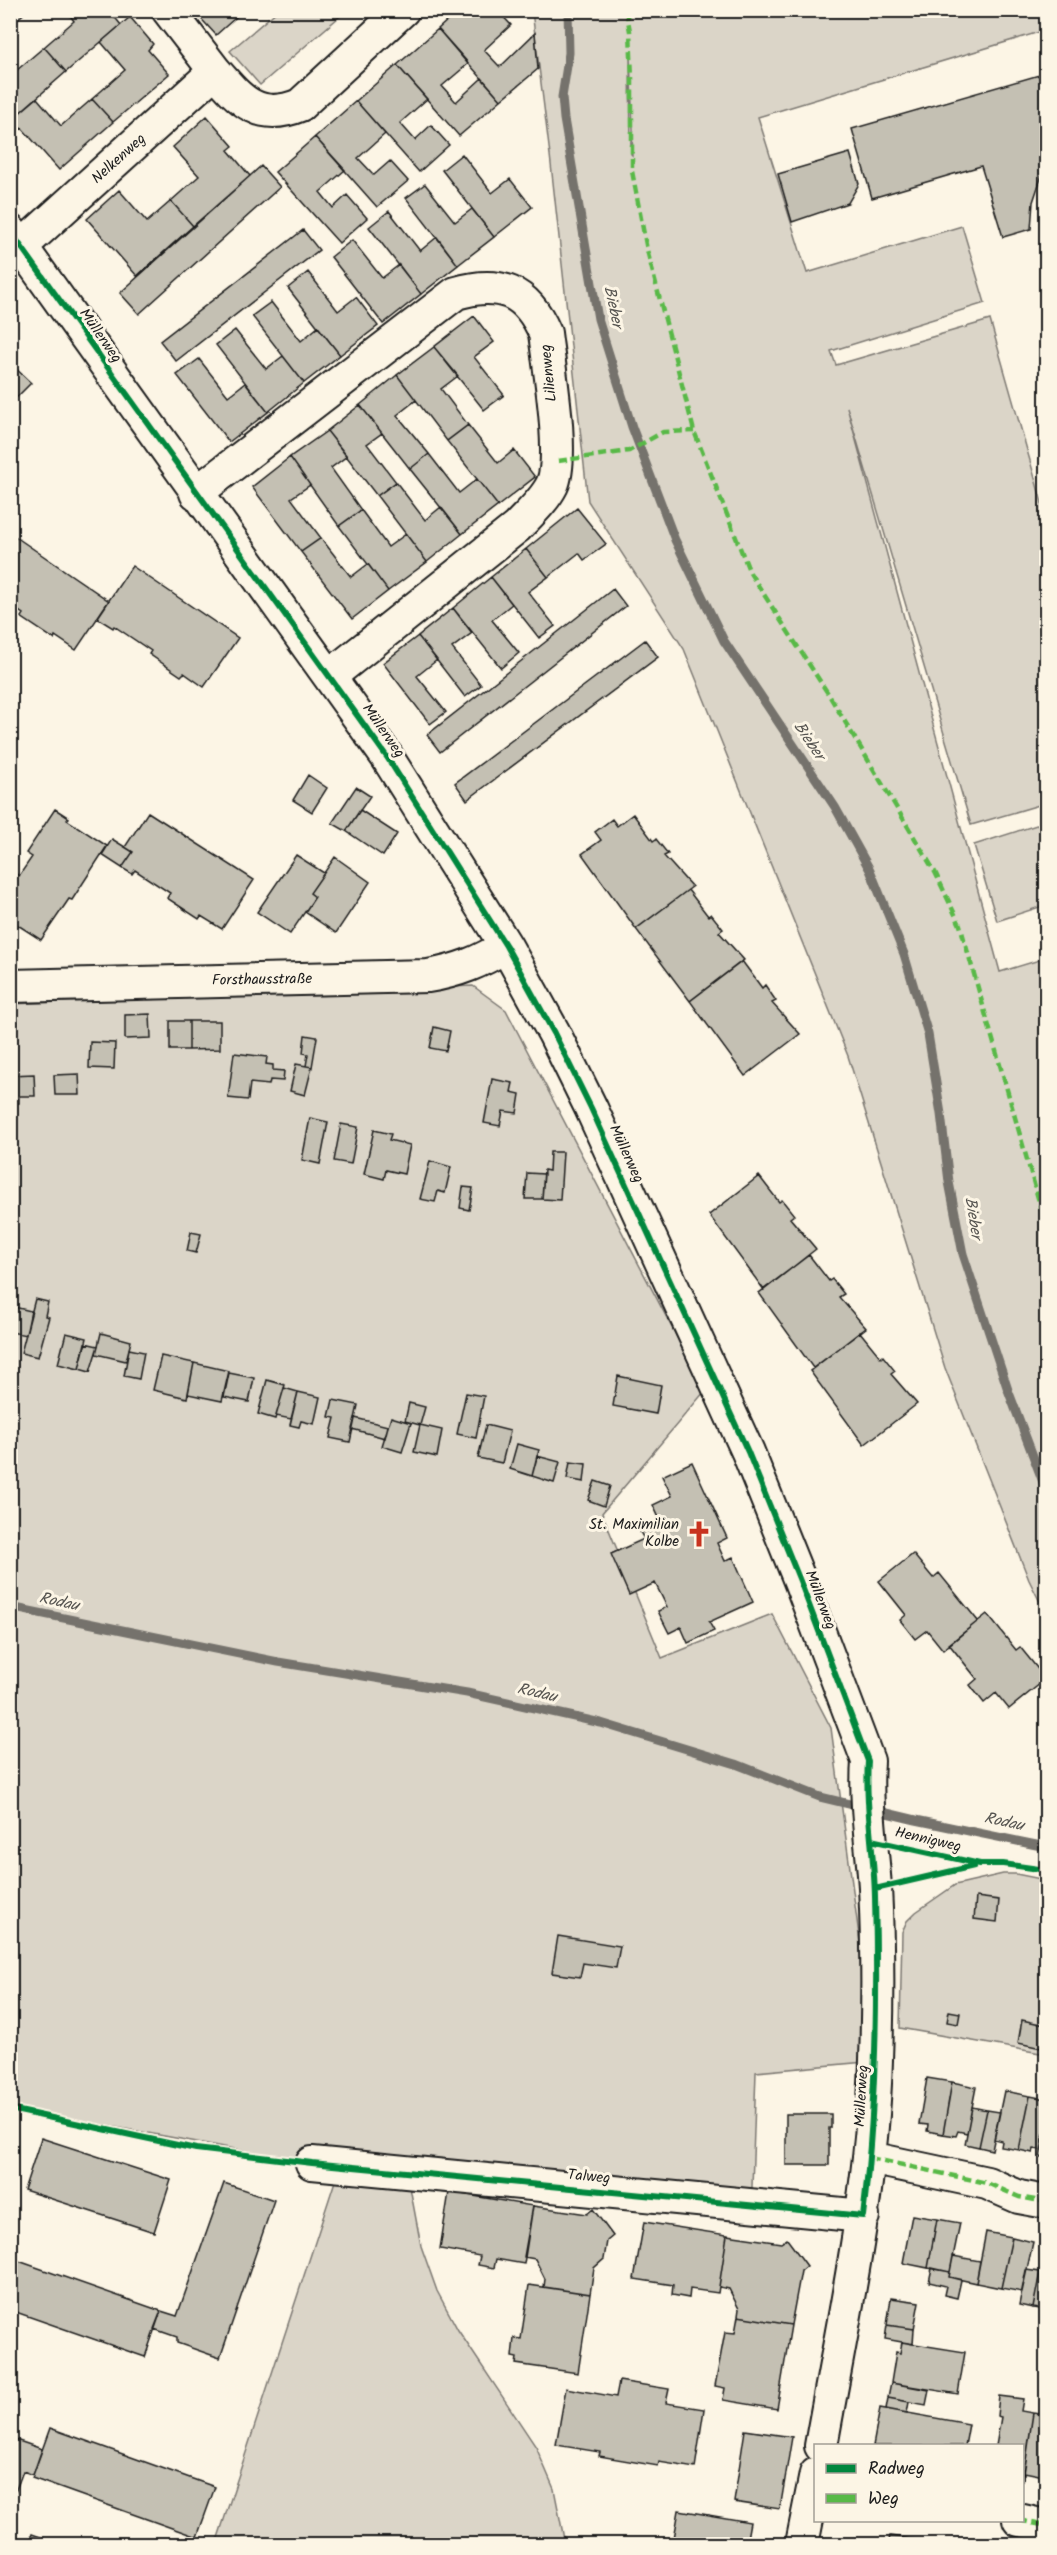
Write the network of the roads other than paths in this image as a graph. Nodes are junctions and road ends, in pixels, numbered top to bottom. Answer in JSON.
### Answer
{"nodes":[{"id":1,"x":168,"y":10,"type":"edge"},
{"id":2,"x":403,"y":10,"type":"edge"},
{"id":3,"x":215,"y":71,"type":"junction"},
{"id":4,"x":16,"y":238,"type":"edge"},
{"id":5,"x":196,"y":493,"type":"junction"},
{"id":6,"x":330,"y":676,"type":"junction"},
{"id":7,"x":506,"y":946,"type":"junction"},
{"id":8,"x":10,"y":986,"type":"edge"},
{"id":9,"x":870,"y":2158,"type":"junction"},
{"id":10,"x":312,"y":2163,"type":"dead end"},
{"id":11,"x":1047,"y":2202,"type":"edge"},
{"id":12,"x":863,"y":2216,"type":"junction"},
{"id":13,"x":821,"y":2444,"type":"edge"},
{"id":14,"x":814,"y":2483,"type":"edge"},
{"id":15,"x":1024,"y":2521,"type":"edge"},
{"id":16,"x":1047,"y":2526,"type":"edge"},
{"id":17,"x":802,"y":2544,"type":"edge"}],
"edges":[{"from":1,"to":3,"type":"street"},
{"from":2,"to":3,"type":"street"},
{"from":3,"to":4,"type":"street","name":"Nelkenweg"},
{"from":4,"to":5,"type":"street","name":"Müllerweg"},
{"from":5,"to":6,"type":"street","name":"Müllerweg"},
{"from":5,"to":6,"type":"street","name":"Lilienweg"},
{"from":6,"to":7,"type":"street","name":"Müllerweg"},
{"from":7,"to":8,"type":"street","name":"Forsthausstraße"},
{"from":7,"to":9,"type":"street","name":"Müllerweg"},
{"from":9,"to":11,"type":"street"},
{"from":9,"to":12,"type":"street","name":"Müllerweg"},
{"from":10,"to":12,"type":"street","name":"Talweg"},
{"from":12,"to":13,"type":"street","name":"Müllerweg"},
{"from":14,"to":17,"type":"street"},
{"from":15,"to":16,"type":"street"}]}
